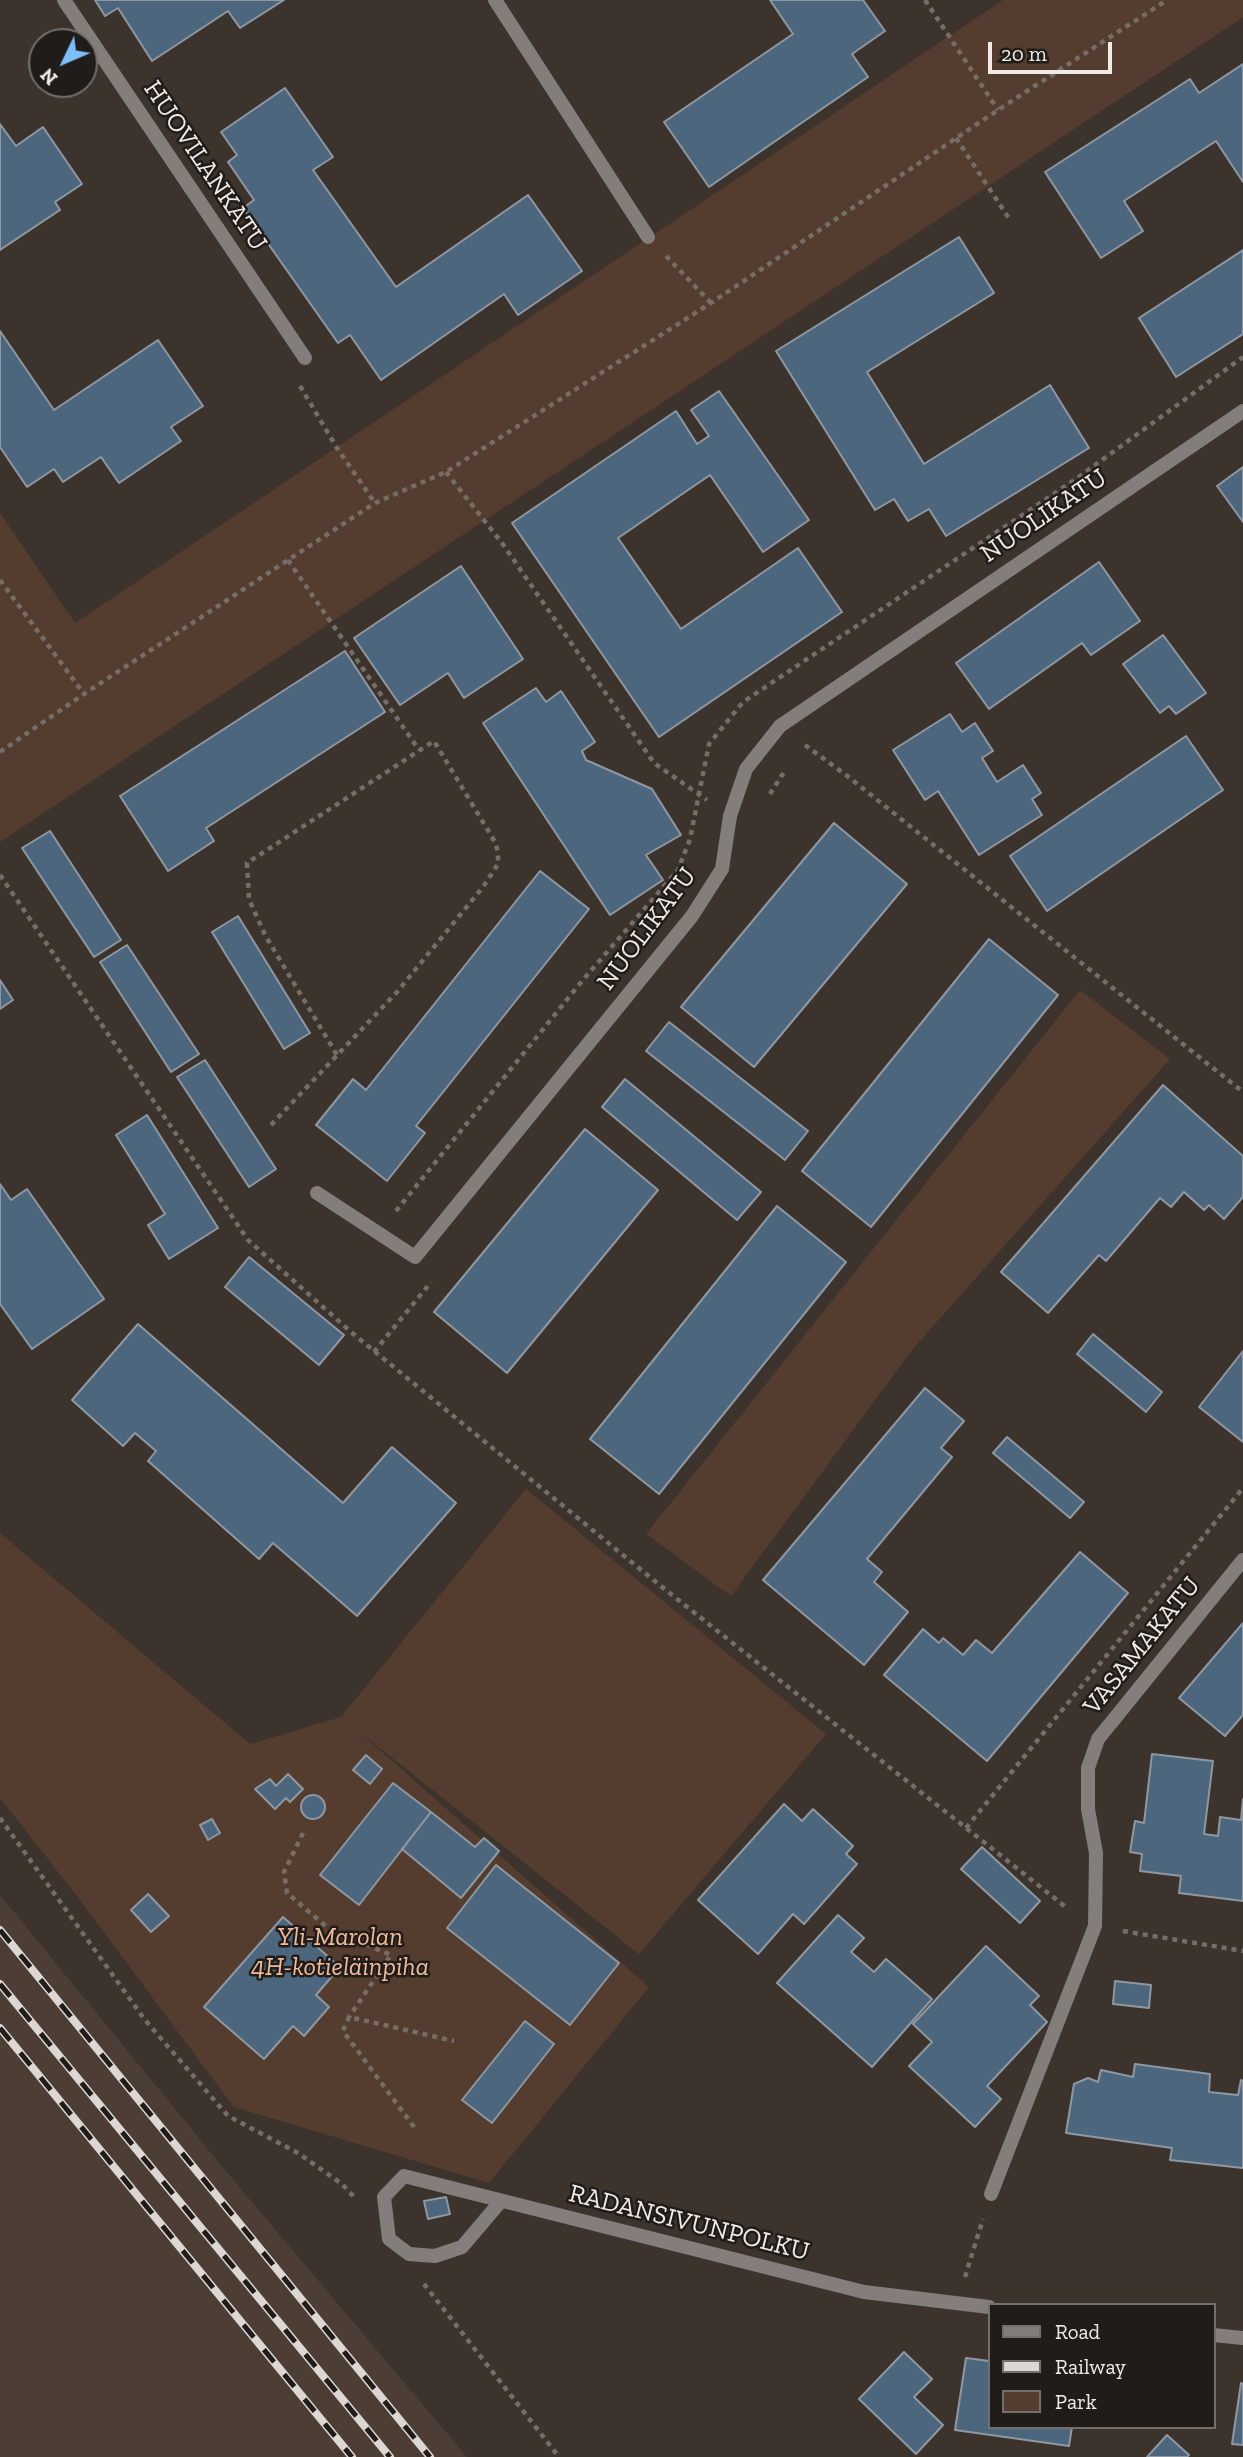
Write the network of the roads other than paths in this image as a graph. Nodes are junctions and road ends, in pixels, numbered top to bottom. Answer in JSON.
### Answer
{"nodes":[{"id":1,"x":64,"y":0,"type":"edge"},
{"id":2,"x":495,"y":0,"type":"edge"},
{"id":3,"x":648,"y":237,"type":"road end"},
{"id":4,"x":305,"y":358,"type":"dead end"},
{"id":5,"x":1243,"y":411,"type":"edge"},
{"id":6,"x":317,"y":1193,"type":"dead end"},
{"id":7,"x":1243,"y":1560,"type":"edge"},
{"id":8,"x":991,"y":2194,"type":"road end"},
{"id":9,"x":501,"y":2200,"type":"junction"},
{"id":10,"x":988,"y":2307,"type":"edge"},
{"id":11,"x":1215,"y":2335,"type":"edge"},
{"id":12,"x":1243,"y":2338,"type":"edge"}],
"edges":[{"from":1,"to":4,"type":"street","name":"HUOVILANKATU"},
{"from":2,"to":3,"type":"street"},
{"from":5,"to":6,"type":"street","name":"NUOLIKATU"},
{"from":7,"to":8,"type":"street","name":"VASAMAKATU"},
{"from":9,"to":9,"type":"street","name":"RADANSIVUNPOLKU"},
{"from":9,"to":10,"type":"street","name":"RADANSIVUNPOLKU"},
{"from":11,"to":12,"type":"street"}]}
